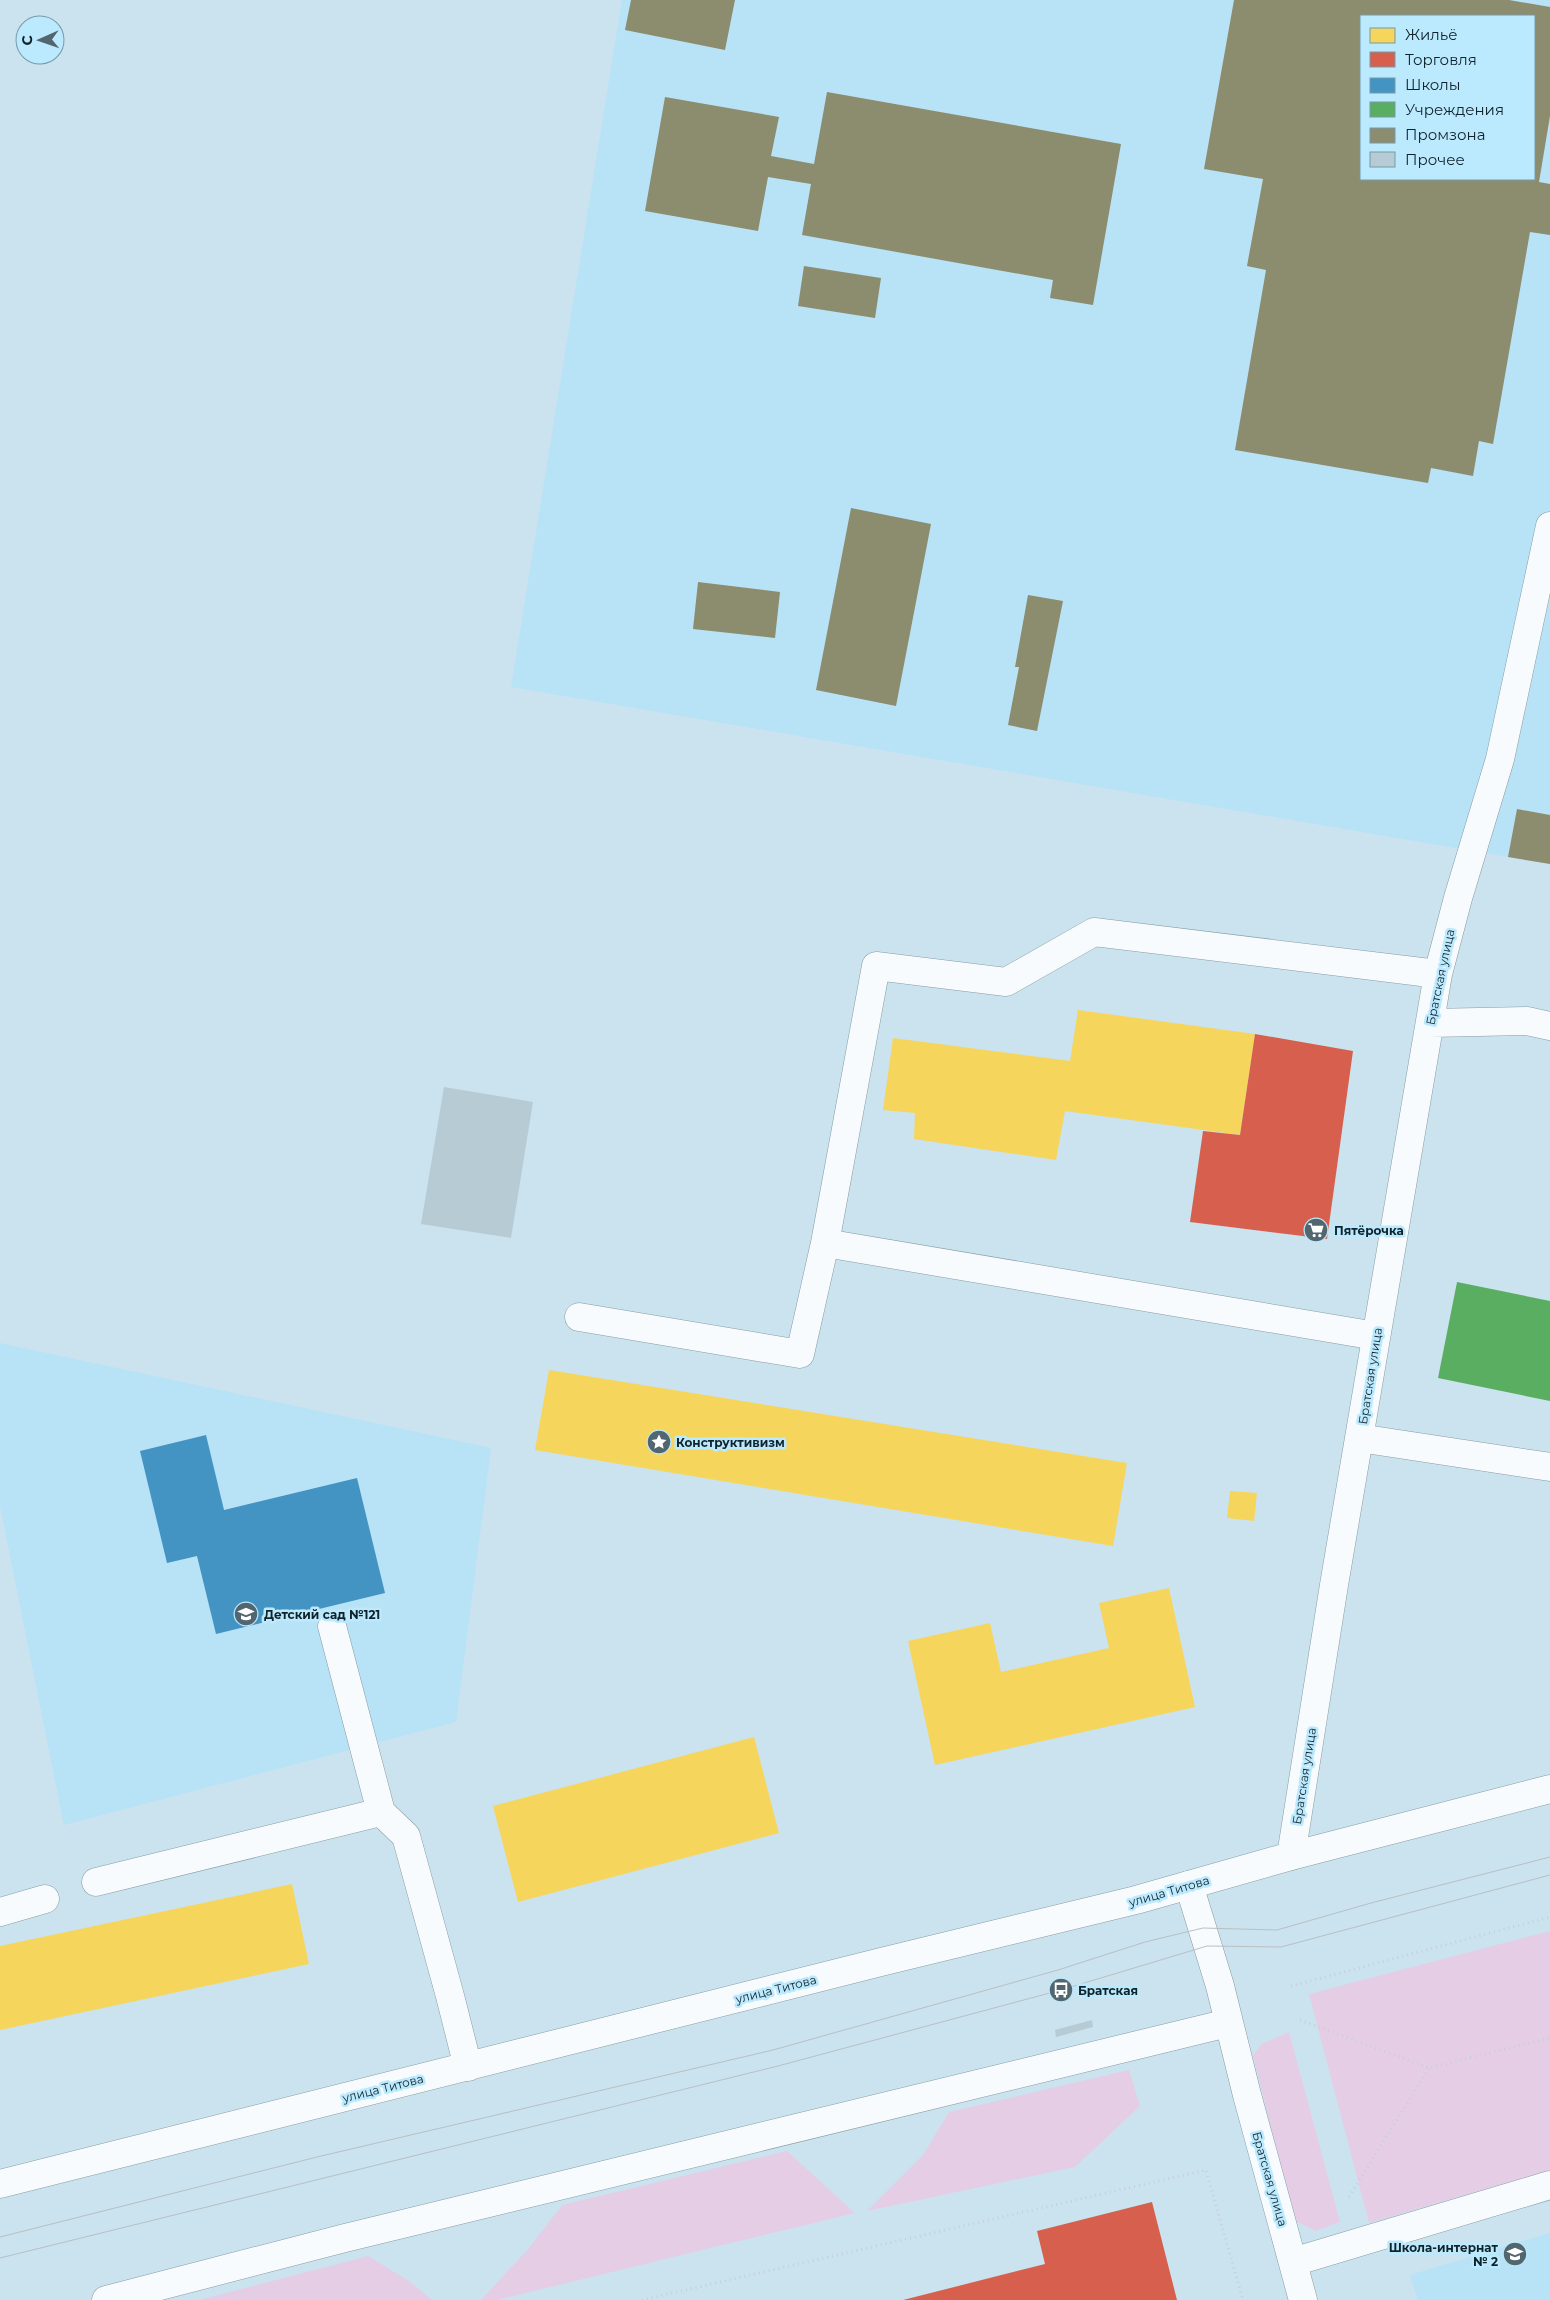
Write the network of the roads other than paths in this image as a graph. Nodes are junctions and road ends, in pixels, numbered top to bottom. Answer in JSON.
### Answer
{"nodes":[{"id":1,"x":1550,"y":526,"type":"edge"},
{"id":2,"x":1544,"y":589,"type":"edge"},
{"id":3,"x":1438,"y":974,"type":"junction"},
{"id":4,"x":1430,"y":1024,"type":"junction"},
{"id":5,"x":1550,"y":1026,"type":"edge"},
{"id":6,"x":825,"y":1243,"type":"junction"},
{"id":7,"x":579,"y":1317,"type":"dead end"},
{"id":8,"x":1376,"y":1336,"type":"junction"},
{"id":9,"x":1360,"y":1438,"type":"junction"},
{"id":10,"x":1550,"y":1467,"type":"edge"},
{"id":11,"x":332,"y":1626,"type":"dead end"},
{"id":12,"x":1550,"y":1789,"type":"edge"},
{"id":13,"x":381,"y":1812,"type":"junction"},
{"id":14,"x":1290,"y":1856,"type":"junction"},
{"id":15,"x":96,"y":1882,"type":"dead end"},
{"id":16,"x":1189,"y":1885,"type":"junction"},
{"id":17,"x":45,"y":1899,"type":"dead end"},
{"id":18,"x":0,"y":1912,"type":"edge"},
{"id":19,"x":1228,"y":2023,"type":"junction"},
{"id":20,"x":468,"y":2067,"type":"junction"},
{"id":21,"x":0,"y":2184,"type":"edge"},
{"id":22,"x":1550,"y":2185,"type":"edge"},
{"id":23,"x":1293,"y":2262,"type":"junction"},
{"id":24,"x":106,"y":2300,"type":"edge"},
{"id":25,"x":1303,"y":2300,"type":"edge"}],
"edges":[{"from":1,"to":2,"type":"main road","name":"Братская улица"},
{"from":2,"to":3,"type":"main road","name":"Братская улица"},
{"from":3,"to":4,"type":"main road","name":"Братская улица"},
{"from":3,"to":6,"type":"main road"},
{"from":4,"to":5,"type":"main road"},
{"from":4,"to":8,"type":"main road","name":"Братская улица"},
{"from":6,"to":7,"type":"main road"},
{"from":6,"to":8,"type":"main road"},
{"from":8,"to":9,"type":"main road","name":"Братская улица"},
{"from":9,"to":10,"type":"main road"},
{"from":9,"to":14,"type":"main road","name":"Братская улица"},
{"from":11,"to":13,"type":"main road"},
{"from":12,"to":14,"type":"main road","name":"улица Титова"},
{"from":13,"to":15,"type":"main road"},
{"from":13,"to":20,"type":"main road"},
{"from":14,"to":16,"type":"main road","name":"улица Титова"},
{"from":16,"to":19,"type":"main road","name":"Братская улица"},
{"from":16,"to":20,"type":"main road","name":"улица Титова"},
{"from":17,"to":18,"type":"main road"},
{"from":19,"to":23,"type":"main road","name":"Братская улица"},
{"from":19,"to":24,"type":"main road"},
{"from":20,"to":21,"type":"main road","name":"улица Титова"},
{"from":22,"to":23,"type":"main road"},
{"from":23,"to":25,"type":"main road","name":"Братская улица"}]}
